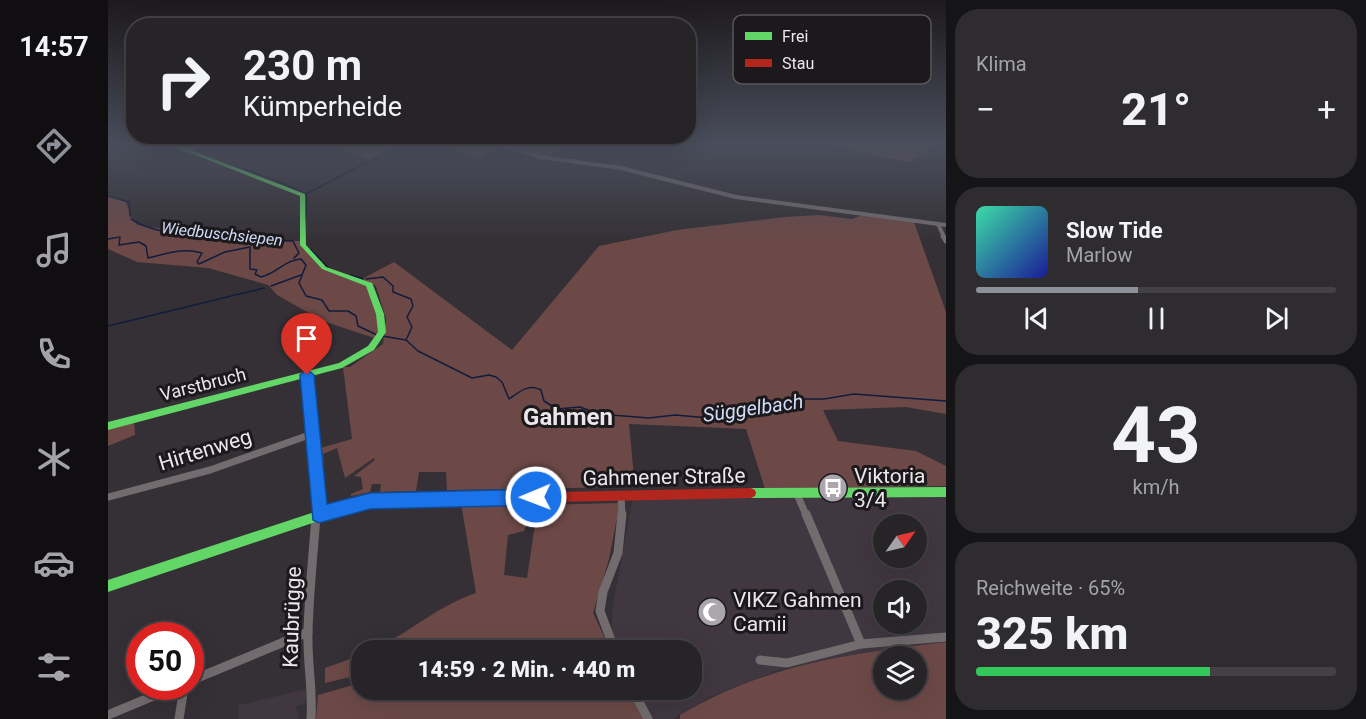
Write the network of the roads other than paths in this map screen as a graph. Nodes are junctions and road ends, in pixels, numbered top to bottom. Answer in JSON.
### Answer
{"nodes":[{"id":1,"x":259,"y":177,"type":"edge"},
{"id":2,"x":655,"y":177,"type":"edge"},
{"id":3,"x":938,"y":224,"type":"junction"},
{"id":4,"x":946,"y":225,"type":"edge"},
{"id":5,"x":946,"y":241,"type":"edge"},
{"id":6,"x":307,"y":375,"type":"junction"},
{"id":7,"x":108,"y":426,"type":"edge"},
{"id":8,"x":312,"y":434,"type":"junction"},
{"id":9,"x":946,"y":492,"type":"edge"},
{"id":10,"x":797,"y":494,"type":"junction"},
{"id":11,"x":621,"y":495,"type":"junction"},
{"id":12,"x":108,"y":497,"type":"edge"},
{"id":13,"x":318,"y":515,"type":"junction"},
{"id":14,"x":108,"y":586,"type":"edge"},
{"id":15,"x":308,"y":632,"type":"junction"},
{"id":16,"x":946,"y":638,"type":"edge"},
{"id":17,"x":610,"y":640,"type":"edge"},
{"id":18,"x":861,"y":644,"type":"junction"},
{"id":19,"x":760,"y":660,"type":"dead end"},
{"id":20,"x":204,"y":675,"type":"edge"},
{"id":21,"x":144,"y":700,"type":"edge"},
{"id":22,"x":182,"y":700,"type":"edge"},
{"id":23,"x":638,"y":700,"type":"edge"},
{"id":24,"x":108,"y":715,"type":"edge"},
{"id":25,"x":179,"y":719,"type":"edge"},
{"id":26,"x":311,"y":719,"type":"edge"},
{"id":27,"x":648,"y":719,"type":"edge"}],
"edges":[{"from":1,"to":6,"type":"street","name":"Varstbruch"},
{"from":2,"to":3,"type":"street"},
{"from":3,"to":4,"type":"street"},
{"from":3,"to":5,"type":"street"},
{"from":6,"to":7,"type":"street","name":"Varstbruch"},
{"from":6,"to":8,"type":"street","name":"Kaubrügge"},
{"from":8,"to":12,"type":"street","name":"Hirtenweg"},
{"from":8,"to":13,"type":"street","name":"Kaubrügge"},
{"from":9,"to":10,"type":"street","name":"Gahmener Straße"},
{"from":10,"to":11,"type":"street","name":"Gahmener Straße"},
{"from":10,"to":18,"type":"street"},
{"from":11,"to":13,"type":"street","name":"Gahmener Straße"},
{"from":11,"to":17,"type":"street"},
{"from":13,"to":14,"type":"street","name":"Gahmener Straße"},
{"from":13,"to":15,"type":"street","name":"Kaubrügge"},
{"from":15,"to":20,"type":"street"},
{"from":15,"to":26,"type":"street","name":"Kaubrügge"},
{"from":16,"to":18,"type":"street"},
{"from":18,"to":19,"type":"street"},
{"from":21,"to":24,"type":"street"},
{"from":22,"to":25,"type":"street"},
{"from":23,"to":27,"type":"street"}]}
